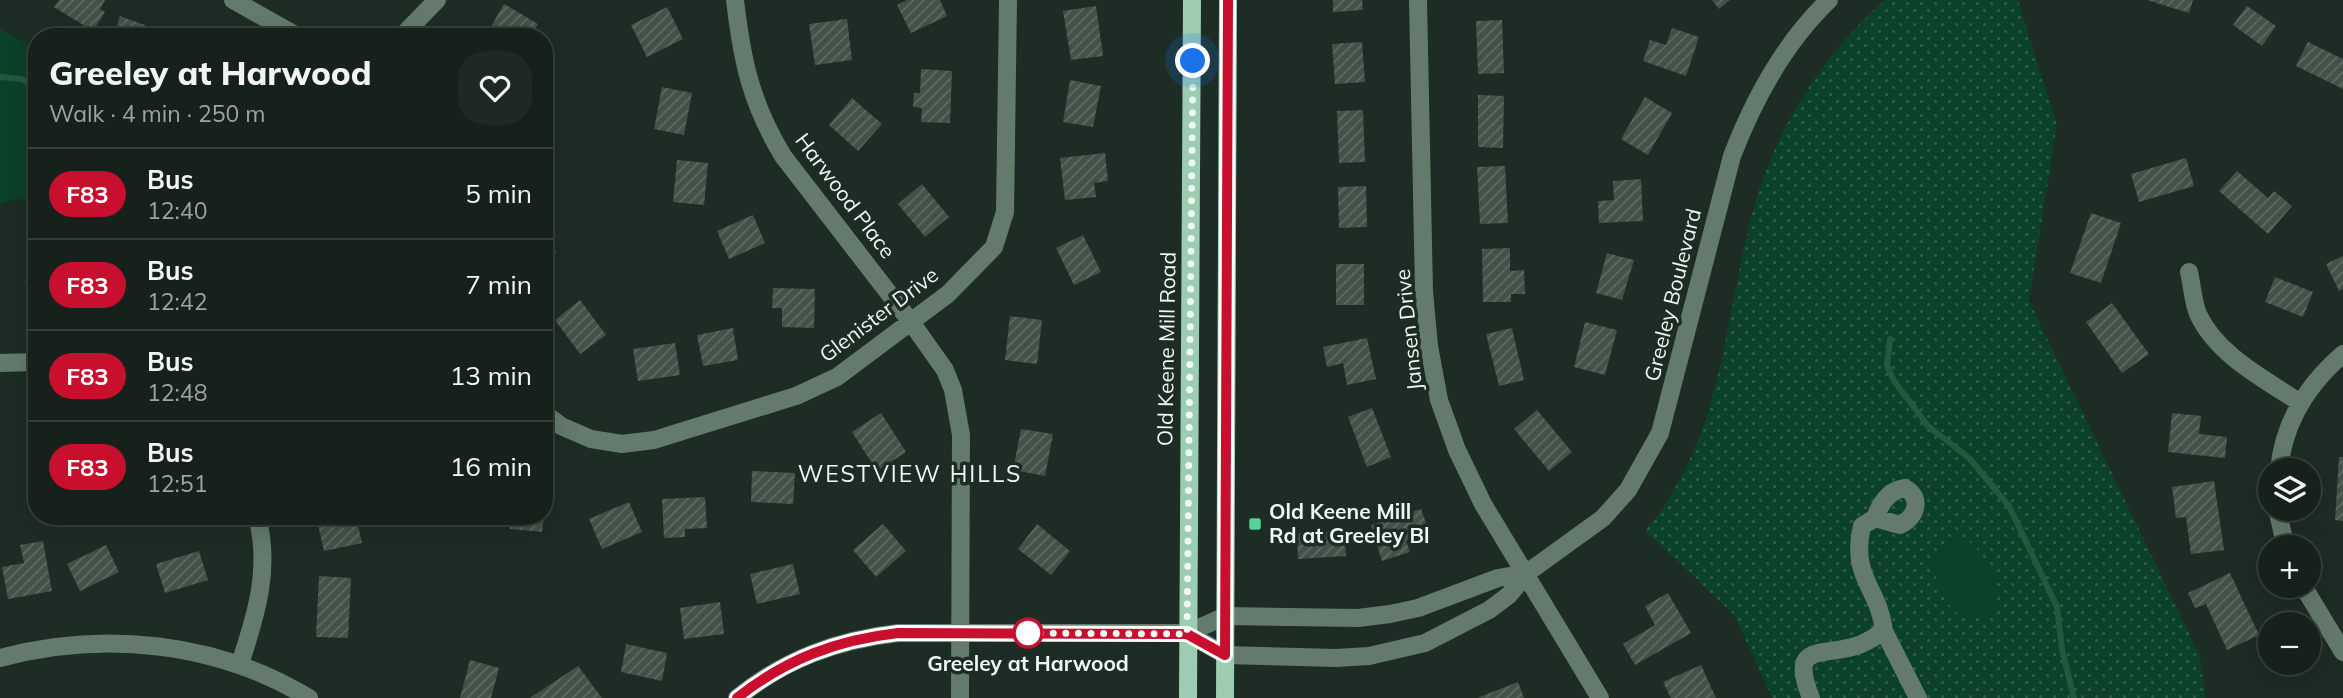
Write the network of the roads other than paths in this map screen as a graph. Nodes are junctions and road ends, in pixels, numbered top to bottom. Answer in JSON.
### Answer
{"nodes":[{"id":1,"x":233,"y":0,"type":"edge"},
{"id":2,"x":437,"y":0,"type":"edge"},
{"id":3,"x":735,"y":0,"type":"edge"},
{"id":4,"x":1008,"y":0,"type":"edge"},
{"id":5,"x":1192,"y":0,"type":"edge"},
{"id":6,"x":1228,"y":0,"type":"edge"},
{"id":7,"x":1418,"y":0,"type":"edge"},
{"id":8,"x":1829,"y":0,"type":"edge"},
{"id":9,"x":283,"y":28,"type":"edge"},
{"id":10,"x":410,"y":28,"type":"edge"},
{"id":11,"x":2189,"y":272,"type":"dead end"},
{"id":12,"x":911,"y":322,"type":"junction"},
{"id":13,"x":2343,"y":354,"type":"edge"},
{"id":14,"x":28,"y":362,"type":"edge"},
{"id":15,"x":0,"y":363,"type":"edge"},
{"id":16,"x":2299,"y":402,"type":"junction"},
{"id":17,"x":553,"y":420,"type":"edge"},
{"id":18,"x":2282,"y":458,"type":"edge"},
{"id":19,"x":1875,"y":518,"type":"dead end"},
{"id":20,"x":259,"y":525,"type":"edge"},
{"id":21,"x":1527,"y":573,"type":"junction"},
{"id":22,"x":2310,"y":598,"type":"edge"},
{"id":23,"x":1226,"y":616,"type":"junction"},
{"id":24,"x":1884,"y":631,"type":"junction"},
{"id":25,"x":960,"y":633,"type":"junction"},
{"id":26,"x":1187,"y":634,"type":"junction"},
{"id":27,"x":2343,"y":652,"type":"edge"},
{"id":28,"x":1225,"y":655,"type":"junction"},
{"id":29,"x":0,"y":658,"type":"edge"},
{"id":30,"x":240,"y":664,"type":"junction"},
{"id":31,"x":309,"y":698,"type":"edge"},
{"id":32,"x":737,"y":698,"type":"edge"},
{"id":33,"x":960,"y":698,"type":"edge"},
{"id":34,"x":1188,"y":698,"type":"edge"},
{"id":35,"x":1226,"y":698,"type":"edge"},
{"id":36,"x":1600,"y":698,"type":"edge"},
{"id":37,"x":1811,"y":698,"type":"edge"},
{"id":38,"x":1918,"y":698,"type":"edge"}],
"edges":[{"from":1,"to":9,"type":"street"},
{"from":2,"to":10,"type":"street"},
{"from":3,"to":12,"type":"street","name":"Harwood Place"},
{"from":4,"to":12,"type":"street","name":"Glenister Drive"},
{"from":5,"to":26,"type":"main road","name":"Old Keene Mill Road"},
{"from":6,"to":23,"type":"main road"},
{"from":7,"to":21,"type":"street","name":"Jansen Drive"},
{"from":8,"to":21,"type":"street","name":"Greeley Boulevard"},
{"from":11,"to":16,"type":"street"},
{"from":12,"to":17,"type":"street","name":"Glenister Drive"},
{"from":12,"to":25,"type":"street","name":"Harwood Place"},
{"from":13,"to":16,"type":"street"},
{"from":14,"to":15,"type":"street"},
{"from":16,"to":18,"type":"street"},
{"from":19,"to":24,"type":"street"},
{"from":20,"to":30,"type":"street"},
{"from":21,"to":23,"type":"street","name":"Greeley Boulevard"},
{"from":21,"to":28,"type":"street","name":"Greeley Boulevard"},
{"from":21,"to":36,"type":"street","name":"Jansen Drive"},
{"from":22,"to":27,"type":"street"},
{"from":23,"to":26,"type":"street","name":"Greeley Boulevard"},
{"from":23,"to":28,"type":"main road"},
{"from":24,"to":37,"type":"street"},
{"from":24,"to":38,"type":"street"},
{"from":25,"to":26,"type":"street","name":"Greeley Boulevard"},
{"from":25,"to":32,"type":"street","name":"Greeley Boulevard"},
{"from":25,"to":33,"type":"street","name":"Harwood Place"},
{"from":26,"to":28,"type":"street","name":"Greeley Boulevard"},
{"from":26,"to":34,"type":"main road","name":"Old Keene Mill Road"},
{"from":28,"to":35,"type":"main road"},
{"from":29,"to":30,"type":"street"},
{"from":30,"to":31,"type":"street"}]}
